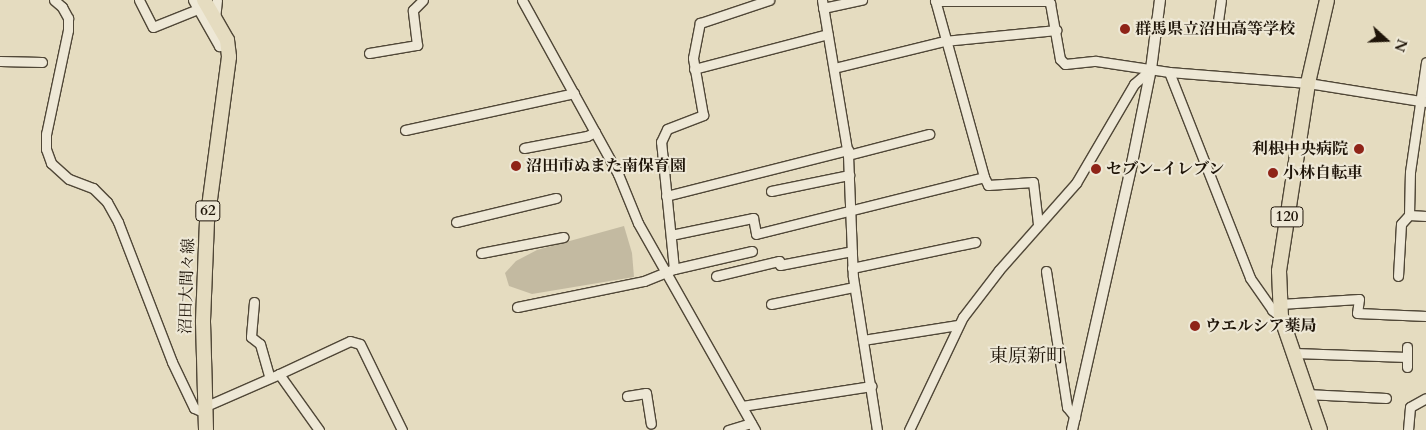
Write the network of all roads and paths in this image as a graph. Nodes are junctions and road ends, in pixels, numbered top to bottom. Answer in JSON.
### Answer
{"nodes":[{"id":1,"x":54,"y":0,"type":"edge"},
{"id":2,"x":139,"y":0,"type":"edge"},
{"id":3,"x":193,"y":0,"type":"edge"},
{"id":4,"x":217,"y":0,"type":"edge"},
{"id":5,"x":423,"y":0,"type":"edge"},
{"id":6,"x":522,"y":0,"type":"edge"},
{"id":7,"x":769,"y":0,"type":"edge"},
{"id":8,"x":862,"y":0,"type":"edge"},
{"id":9,"x":1160,"y":0,"type":"edge"},
{"id":10,"x":1221,"y":0,"type":"edge"},
{"id":11,"x":1326,"y":0,"type":"edge"},
{"id":12,"x":935,"y":1,"type":"edge"},
{"id":13,"x":822,"y":4,"type":"edge"},
{"id":14,"x":201,"y":5,"type":"edge"},
{"id":15,"x":215,"y":19,"type":"junction"},
{"id":16,"x":1218,"y":21,"type":"dead end"},
{"id":17,"x":1056,"y":30,"type":"junction"},
{"id":18,"x":828,"y":34,"type":"junction"},
{"id":19,"x":944,"y":41,"type":"junction"},
{"id":20,"x":228,"y":46,"type":"junction"},
{"id":21,"x":369,"y":53,"type":"dead end"},
{"id":22,"x":0,"y":61,"type":"edge"},
{"id":23,"x":42,"y":62,"type":"dead end"},
{"id":24,"x":1426,"y":62,"type":"edge"},
{"id":25,"x":834,"y":68,"type":"junction"},
{"id":26,"x":694,"y":69,"type":"junction"},
{"id":27,"x":1151,"y":69,"type":"junction"},
{"id":28,"x":1169,"y":72,"type":"junction"},
{"id":29,"x":1308,"y":83,"type":"junction"},
{"id":30,"x":574,"y":94,"type":"junction"},
{"id":31,"x":1423,"y":102,"type":"edge"},
{"id":32,"x":405,"y":130,"type":"dead end"},
{"id":33,"x":595,"y":132,"type":"junction"},
{"id":34,"x":929,"y":134,"type":"dead end"},
{"id":35,"x":524,"y":148,"type":"dead end"},
{"id":36,"x":848,"y":152,"type":"junction"},
{"id":37,"x":849,"y":175,"type":"junction"},
{"id":38,"x":984,"y":177,"type":"junction"},
{"id":39,"x":771,"y":191,"type":"dead end"},
{"id":40,"x":666,"y":196,"type":"junction"},
{"id":41,"x":556,"y":198,"type":"dead end"},
{"id":42,"x":850,"y":210,"type":"junction"},
{"id":43,"x":1409,"y":214,"type":"junction"},
{"id":44,"x":1426,"y":216,"type":"edge"},
{"id":45,"x":456,"y":222,"type":"dead end"},
{"id":46,"x":1038,"y":224,"type":"junction"},
{"id":47,"x":671,"y":235,"type":"junction"},
{"id":48,"x":563,"y":237,"type":"dead end"},
{"id":49,"x":975,"y":242,"type":"dead end"},
{"id":50,"x":852,"y":250,"type":"junction"},
{"id":51,"x":752,"y":251,"type":"dead end"},
{"id":52,"x":481,"y":253,"type":"dead end"},
{"id":53,"x":852,"y":268,"type":"junction"},
{"id":54,"x":671,"y":270,"type":"junction"},
{"id":55,"x":1046,"y":271,"type":"dead end"},
{"id":56,"x":716,"y":276,"type":"dead end"},
{"id":57,"x":1398,"y":276,"type":"dead end"},
{"id":58,"x":854,"y":287,"type":"junction"},
{"id":59,"x":254,"y":302,"type":"dead end"},
{"id":60,"x":771,"y":304,"type":"dead end"},
{"id":61,"x":517,"y":307,"type":"dead end"},
{"id":62,"x":1281,"y":310,"type":"junction"},
{"id":63,"x":1426,"y":316,"type":"edge"},
{"id":64,"x":958,"y":325,"type":"junction"},
{"id":65,"x":864,"y":340,"type":"junction"},
{"id":66,"x":1407,"y":347,"type":"dead end"},
{"id":67,"x":1294,"y":353,"type":"junction"},
{"id":68,"x":1407,"y":357,"type":"junction"},
{"id":69,"x":1407,"y":367,"type":"dead end"},
{"id":70,"x":274,"y":376,"type":"junction"},
{"id":71,"x":871,"y":386,"type":"junction"},
{"id":72,"x":1306,"y":394,"type":"junction"},
{"id":73,"x":627,"y":396,"type":"dead end"},
{"id":74,"x":1386,"y":398,"type":"dead end"},
{"id":75,"x":1426,"y":398,"type":"edge"},
{"id":76,"x":742,"y":406,"type":"junction"},
{"id":77,"x":204,"y":410,"type":"junction"},
{"id":78,"x":1075,"y":417,"type":"junction"},
{"id":79,"x":651,"y":424,"type":"dead end"},
{"id":80,"x":753,"y":426,"type":"edge"},
{"id":81,"x":206,"y":430,"type":"edge"},
{"id":82,"x":319,"y":430,"type":"edge"},
{"id":83,"x":402,"y":430,"type":"edge"},
{"id":84,"x":728,"y":430,"type":"edge"},
{"id":85,"x":877,"y":430,"type":"edge"},
{"id":86,"x":909,"y":430,"type":"edge"},
{"id":87,"x":1072,"y":430,"type":"edge"},
{"id":88,"x":1320,"y":430,"type":"edge"},
{"id":89,"x":1408,"y":430,"type":"edge"}],
"edges":[{"from":1,"to":77,"type":"street"},
{"from":2,"to":14,"type":"street"},
{"from":3,"to":14,"type":"street"},
{"from":4,"to":15,"type":"street"},
{"from":5,"to":21,"type":"street"},
{"from":6,"to":30,"type":"street"},
{"from":7,"to":26,"type":"street"},
{"from":8,"to":13,"type":"street"},
{"from":9,"to":27,"type":"street"},
{"from":10,"to":16,"type":"street"},
{"from":11,"to":29,"type":"main road","number":"120"},
{"from":12,"to":17,"type":"street"},
{"from":12,"to":19,"type":"street"},
{"from":13,"to":18,"type":"street"},
{"from":14,"to":15,"type":"main road","name":"沼田大間々線","number":"62"},
{"from":14,"to":20,"type":"street"},
{"from":15,"to":20,"type":"main road","name":"沼田大間々線","number":"62"},
{"from":17,"to":19,"type":"street"},
{"from":17,"to":27,"type":"street"},
{"from":18,"to":25,"type":"street"},
{"from":18,"to":26,"type":"street"},
{"from":19,"to":25,"type":"street"},
{"from":19,"to":38,"type":"street"},
{"from":20,"to":77,"type":"main road","name":"沼田大間々線","number":"62"},
{"from":22,"to":23,"type":"street"},
{"from":24,"to":31,"type":"street"},
{"from":25,"to":36,"type":"street"},
{"from":26,"to":40,"type":"street"},
{"from":27,"to":28,"type":"street"},
{"from":27,"to":46,"type":"street"},
{"from":27,"to":78,"type":"street"},
{"from":28,"to":29,"type":"street"},
{"from":28,"to":62,"type":"street"},
{"from":29,"to":31,"type":"street"},
{"from":29,"to":62,"type":"main road","number":"120"},
{"from":30,"to":32,"type":"street"},
{"from":30,"to":33,"type":"street"},
{"from":31,"to":43,"type":"street"},
{"from":33,"to":35,"type":"street"},
{"from":33,"to":54,"type":"street"},
{"from":34,"to":36,"type":"street"},
{"from":36,"to":37,"type":"street"},
{"from":36,"to":40,"type":"street"},
{"from":37,"to":39,"type":"street"},
{"from":37,"to":42,"type":"street"},
{"from":38,"to":42,"type":"street"},
{"from":38,"to":46,"type":"street"},
{"from":40,"to":47,"type":"street"},
{"from":41,"to":45,"type":"street"},
{"from":42,"to":47,"type":"street"},
{"from":42,"to":50,"type":"street"},
{"from":43,"to":44,"type":"street"},
{"from":43,"to":57,"type":"street"},
{"from":46,"to":64,"type":"street"},
{"from":47,"to":54,"type":"street"},
{"from":48,"to":52,"type":"street"},
{"from":49,"to":53,"type":"street"},
{"from":50,"to":53,"type":"street"},
{"from":50,"to":56,"type":"street"},
{"from":51,"to":54,"type":"street"},
{"from":53,"to":58,"type":"street"},
{"from":54,"to":61,"type":"street"},
{"from":54,"to":76,"type":"street"},
{"from":55,"to":78,"type":"street"},
{"from":58,"to":60,"type":"street"},
{"from":58,"to":65,"type":"street"},
{"from":59,"to":70,"type":"street"},
{"from":62,"to":63,"type":"street"},
{"from":62,"to":67,"type":"main road","number":"120"},
{"from":64,"to":65,"type":"street"},
{"from":64,"to":86,"type":"street"},
{"from":65,"to":71,"type":"street"},
{"from":66,"to":68,"type":"street"},
{"from":67,"to":68,"type":"street"},
{"from":67,"to":72,"type":"main road","number":"120"},
{"from":68,"to":69,"type":"street"},
{"from":70,"to":77,"type":"street"},
{"from":70,"to":82,"type":"street"},
{"from":70,"to":83,"type":"street"},
{"from":71,"to":76,"type":"street"},
{"from":71,"to":85,"type":"street"},
{"from":72,"to":74,"type":"street"},
{"from":72,"to":88,"type":"main road","number":"120"},
{"from":73,"to":79,"type":"street"},
{"from":75,"to":89,"type":"street"},
{"from":76,"to":80,"type":"street"},
{"from":77,"to":81,"type":"main road","name":"沼田大間々線","number":"62"},
{"from":78,"to":87,"type":"street"},
{"from":80,"to":84,"type":"street"}]}
